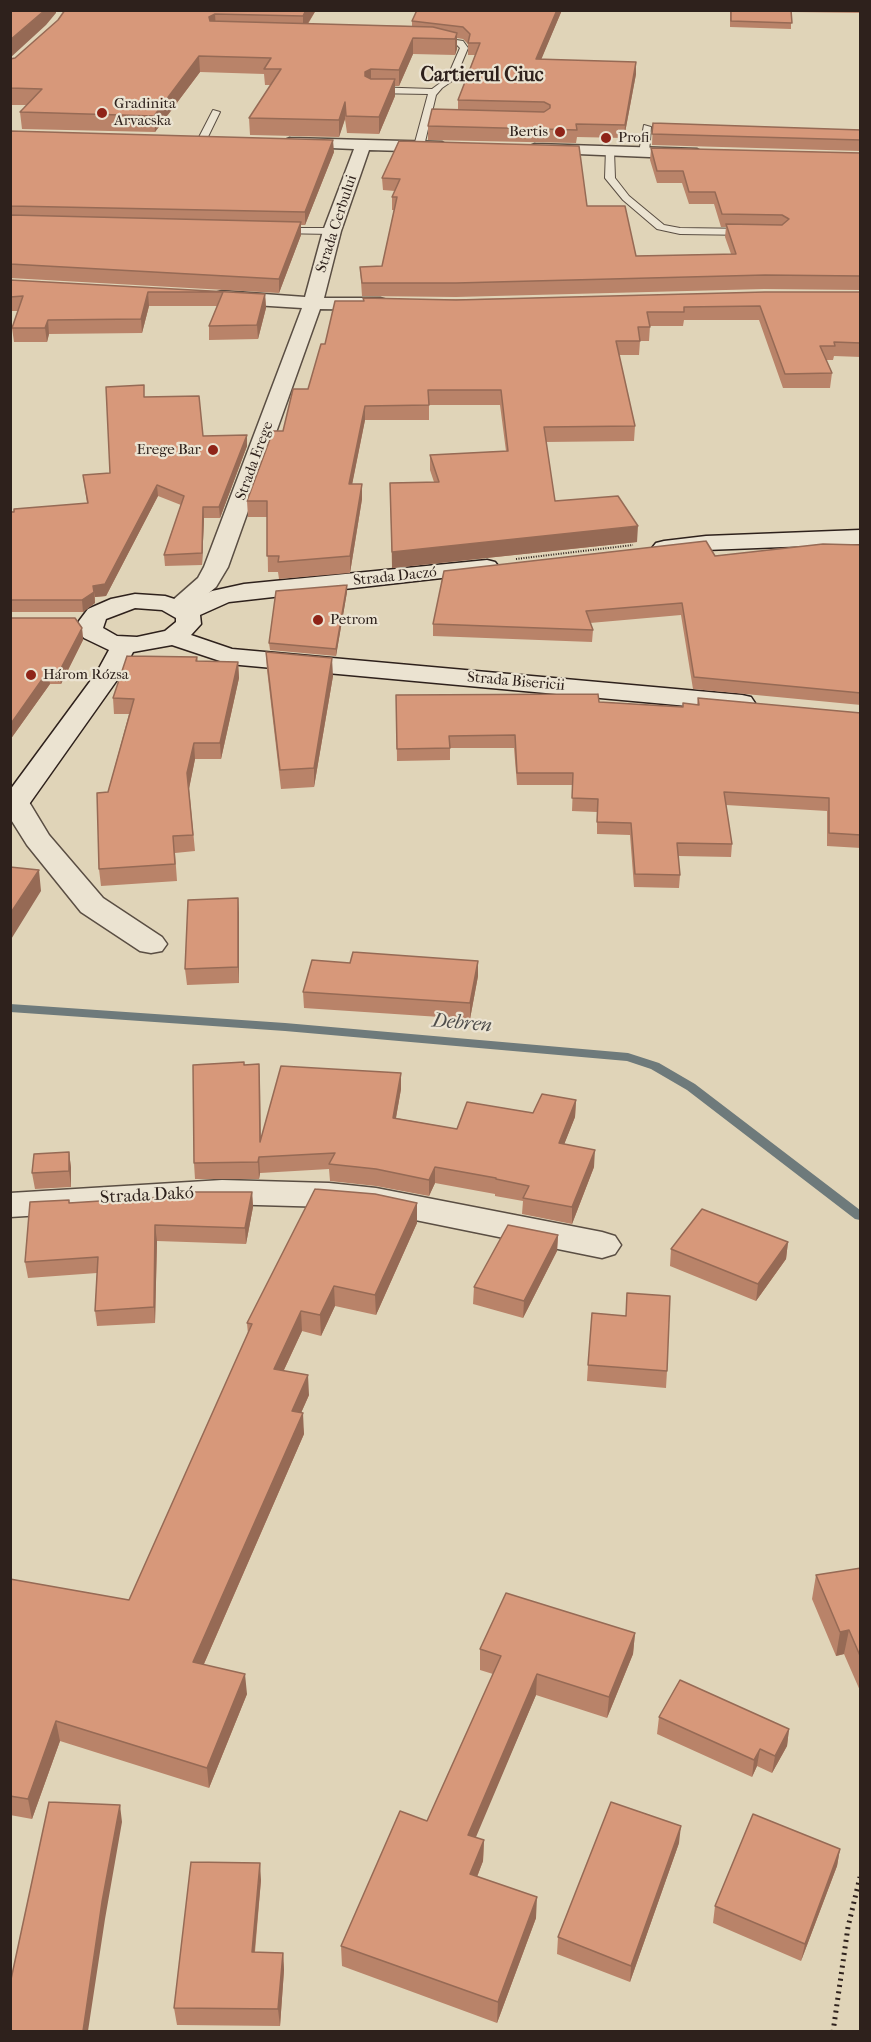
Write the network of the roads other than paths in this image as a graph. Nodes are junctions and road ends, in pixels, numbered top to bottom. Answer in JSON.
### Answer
{"nodes":[{"id":1,"x":423,"y":38,"type":"edge"},
{"id":2,"x":371,"y":90,"type":"edge"},
{"id":3,"x":435,"y":92,"type":"junction"},
{"id":4,"x":216,"y":112,"type":"dead end"},
{"id":5,"x":426,"y":117,"type":"junction"},
{"id":6,"x":438,"y":117,"type":"edge"},
{"id":7,"x":647,"y":127,"type":"dead end"},
{"id":8,"x":196,"y":141,"type":"joint"},
{"id":9,"x":224,"y":141,"type":"edge"},
{"id":10,"x":279,"y":143,"type":"edge"},
{"id":11,"x":363,"y":145,"type":"junction"},
{"id":12,"x":418,"y":146,"type":"junction"},
{"id":13,"x":462,"y":147,"type":"edge"},
{"id":14,"x":517,"y":149,"type":"edge"},
{"id":15,"x":609,"y":152,"type":"junction"},
{"id":16,"x":644,"y":153,"type":"junction"},
{"id":17,"x":711,"y":154,"type":"edge"},
{"id":18,"x":264,"y":230,"type":"edge"},
{"id":19,"x":332,"y":231,"type":"junction"},
{"id":20,"x":758,"y":232,"type":"edge"},
{"id":21,"x":208,"y":297,"type":"edge"},
{"id":22,"x":313,"y":303,"type":"junction"},
{"id":23,"x":397,"y":304,"type":"edge"},
{"id":24,"x":861,"y":537,"type":"edge"},
{"id":25,"x":639,"y":550,"type":"edge"},
{"id":26,"x":512,"y":565,"type":"edge"},
{"id":27,"x":181,"y":610,"type":"junction"},
{"id":28,"x":174,"y":638,"type":"junction"},
{"id":29,"x":124,"y":645,"type":"junction"},
{"id":30,"x":769,"y":705,"type":"edge"},
{"id":31,"x":13,"y":807,"type":"edge"},
{"id":32,"x":152,"y":944,"type":"dead end"},
{"id":33,"x":10,"y":1205,"type":"edge"},
{"id":34,"x":602,"y":1245,"type":"dead end"}],
"edges":[{"from":1,"to":3,"type":"lane"},
{"from":2,"to":3,"type":"lane"},
{"from":3,"to":5,"type":"lane"},
{"from":4,"to":8,"type":"lane"},
{"from":5,"to":6,"type":"lane"},
{"from":5,"to":12,"type":"lane"},
{"from":7,"to":16,"type":"lane"},
{"from":8,"to":9,"type":"street"},
{"from":10,"to":11,"type":"street"},
{"from":11,"to":12,"type":"street"},
{"from":11,"to":19,"type":"street","name":"Strada Cerbului"},
{"from":12,"to":13,"type":"street"},
{"from":14,"to":15,"type":"street"},
{"from":15,"to":16,"type":"street"},
{"from":15,"to":20,"type":"lane"},
{"from":16,"to":17,"type":"street"},
{"from":18,"to":19,"type":"lane"},
{"from":19,"to":22,"type":"street","name":"Strada Cerbului"},
{"from":21,"to":22,"type":"street"},
{"from":22,"to":23,"type":"street"},
{"from":22,"to":27,"type":"street","name":"Strada Erege"},
{"from":24,"to":25,"type":"street"},
{"from":26,"to":27,"type":"street","name":"Strada Daczó"},
{"from":27,"to":28,"type":"street"},
{"from":27,"to":29,"type":"street"},
{"from":28,"to":29,"type":"street"},
{"from":28,"to":30,"type":"street","name":"Strada Bisericii"},
{"from":29,"to":31,"type":"street"},
{"from":31,"to":32,"type":"street"},
{"from":33,"to":34,"type":"street","name":"Strada Dakó"}]}
